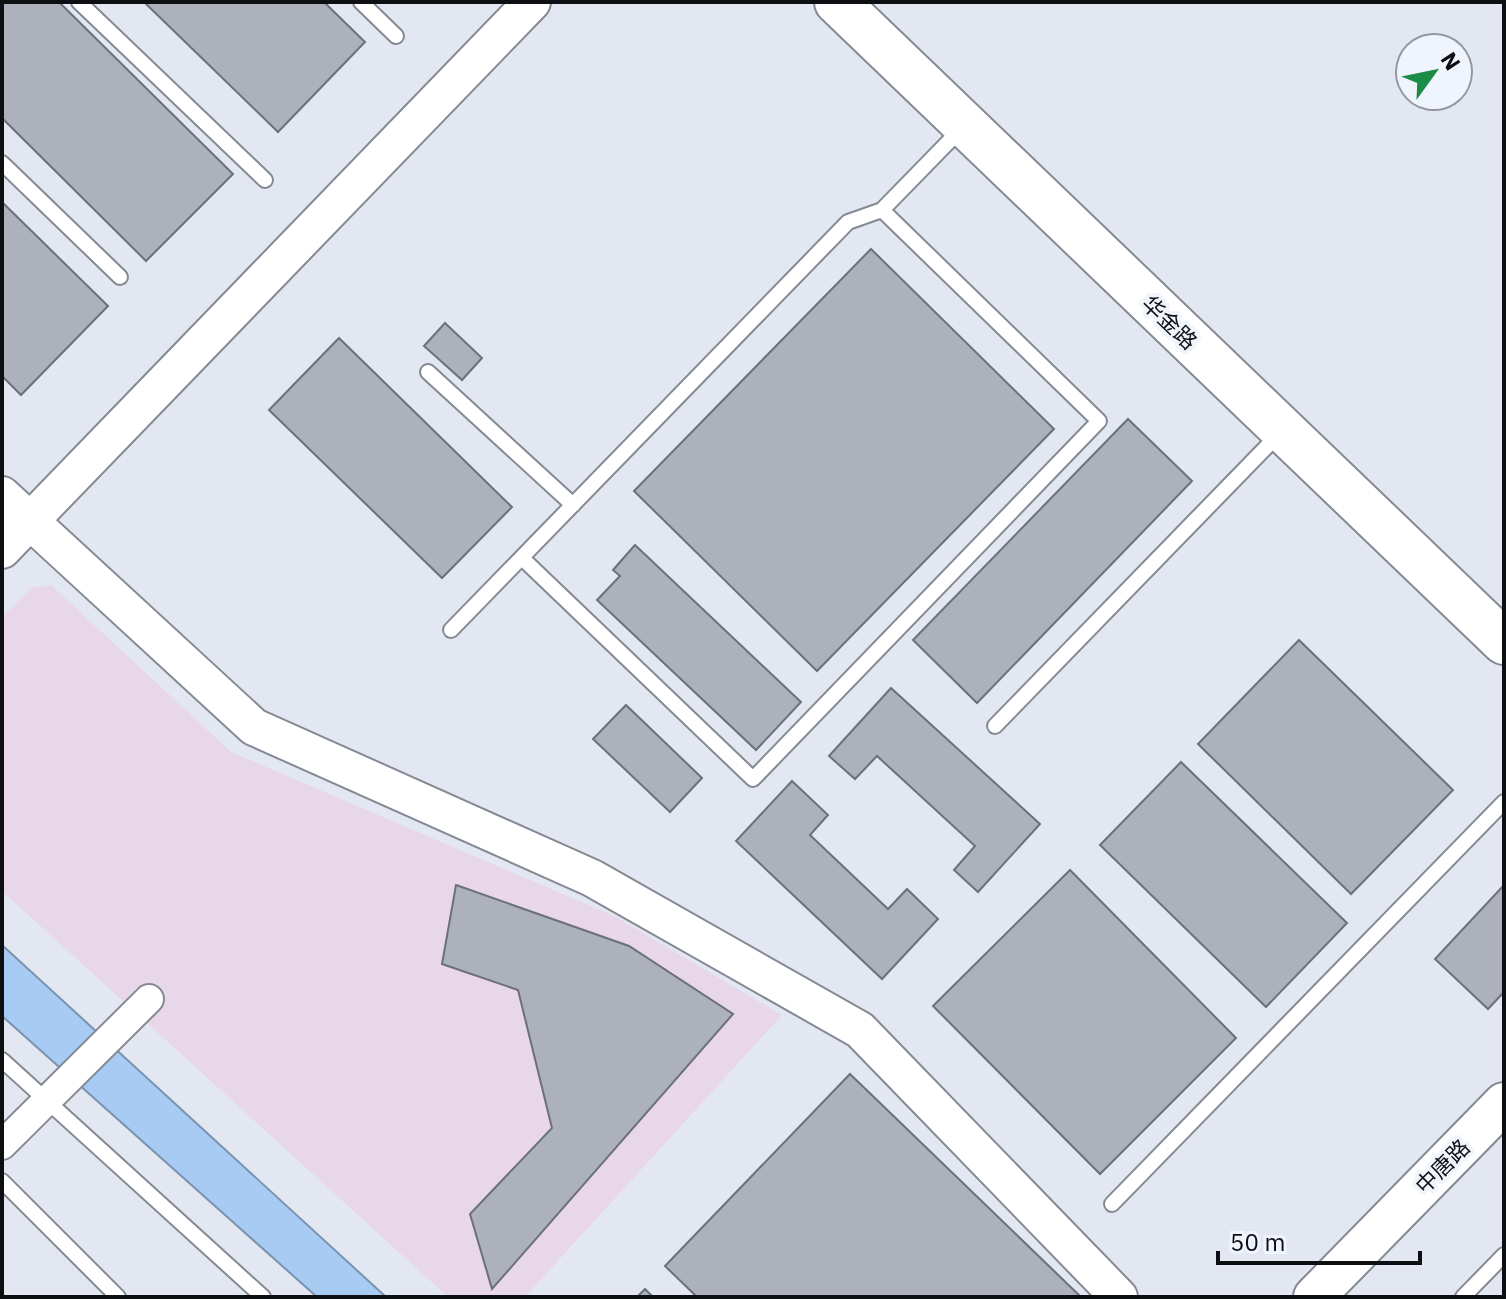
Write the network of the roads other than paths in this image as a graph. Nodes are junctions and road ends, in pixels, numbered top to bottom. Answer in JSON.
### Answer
{"nodes":[{"id":1,"x":79,"y":2,"type":"edge"},
{"id":2,"x":361,"y":2,"type":"edge"},
{"id":3,"x":532,"y":2,"type":"edge"},
{"id":4,"x":837,"y":2,"type":"edge"},
{"id":5,"x":396,"y":36,"type":"dead end"},
{"id":6,"x":965,"y":125,"type":"junction"},
{"id":7,"x":2,"y":163,"type":"edge"},
{"id":8,"x":265,"y":180,"type":"dead end"},
{"id":9,"x":882,"y":210,"type":"junction"},
{"id":10,"x":120,"y":277,"type":"dead end"},
{"id":11,"x":428,"y":372,"type":"dead end"},
{"id":12,"x":1283,"y":430,"type":"junction"},
{"id":13,"x":2,"y":495,"type":"edge"},
{"id":14,"x":573,"y":505,"type":"junction"},
{"id":15,"x":30,"y":522,"type":"junction"},
{"id":16,"x":2,"y":550,"type":"edge"},
{"id":17,"x":522,"y":558,"type":"junction"},
{"id":18,"x":451,"y":630,"type":"dead end"},
{"id":19,"x":1504,"y":642,"type":"edge"},
{"id":20,"x":995,"y":726,"type":"dead end"},
{"id":21,"x":1504,"y":802,"type":"edge"},
{"id":22,"x":149,"y":999,"type":"dead end"},
{"id":23,"x":2,"y":1060,"type":"edge"},
{"id":24,"x":54,"y":1094,"type":"junction"},
{"id":25,"x":1504,"y":1103,"type":"edge"},
{"id":26,"x":2,"y":1145,"type":"edge"},
{"id":27,"x":2,"y":1181,"type":"edge"},
{"id":28,"x":1112,"y":1204,"type":"dead end"},
{"id":29,"x":1504,"y":1255,"type":"edge"},
{"id":30,"x":1469,"y":1295,"type":"edge"},
{"id":31,"x":118,"y":1297,"type":"edge"},
{"id":32,"x":263,"y":1297,"type":"edge"},
{"id":33,"x":1119,"y":1297,"type":"edge"},
{"id":34,"x":1314,"y":1297,"type":"edge"}],
"edges":[{"from":1,"to":8,"type":"lane"},
{"from":2,"to":5,"type":"lane"},
{"from":3,"to":15,"type":"street"},
{"from":4,"to":6,"type":"main road","name":"华金路"},
{"from":6,"to":9,"type":"lane"},
{"from":6,"to":12,"type":"main road","name":"华金路"},
{"from":7,"to":10,"type":"lane"},
{"from":9,"to":14,"type":"lane"},
{"from":9,"to":17,"type":"lane"},
{"from":11,"to":14,"type":"lane"},
{"from":12,"to":19,"type":"main road","name":"华金路"},
{"from":12,"to":20,"type":"lane"},
{"from":13,"to":15,"type":"street"},
{"from":14,"to":17,"type":"lane"},
{"from":15,"to":16,"type":"street"},
{"from":15,"to":33,"type":"street"},
{"from":17,"to":18,"type":"lane"},
{"from":21,"to":28,"type":"lane"},
{"from":22,"to":24,"type":"street"},
{"from":23,"to":24,"type":"lane"},
{"from":24,"to":26,"type":"street"},
{"from":24,"to":32,"type":"lane"},
{"from":25,"to":34,"type":"main road","name":"中唐路"},
{"from":27,"to":31,"type":"lane"},
{"from":29,"to":30,"type":"lane"}]}
